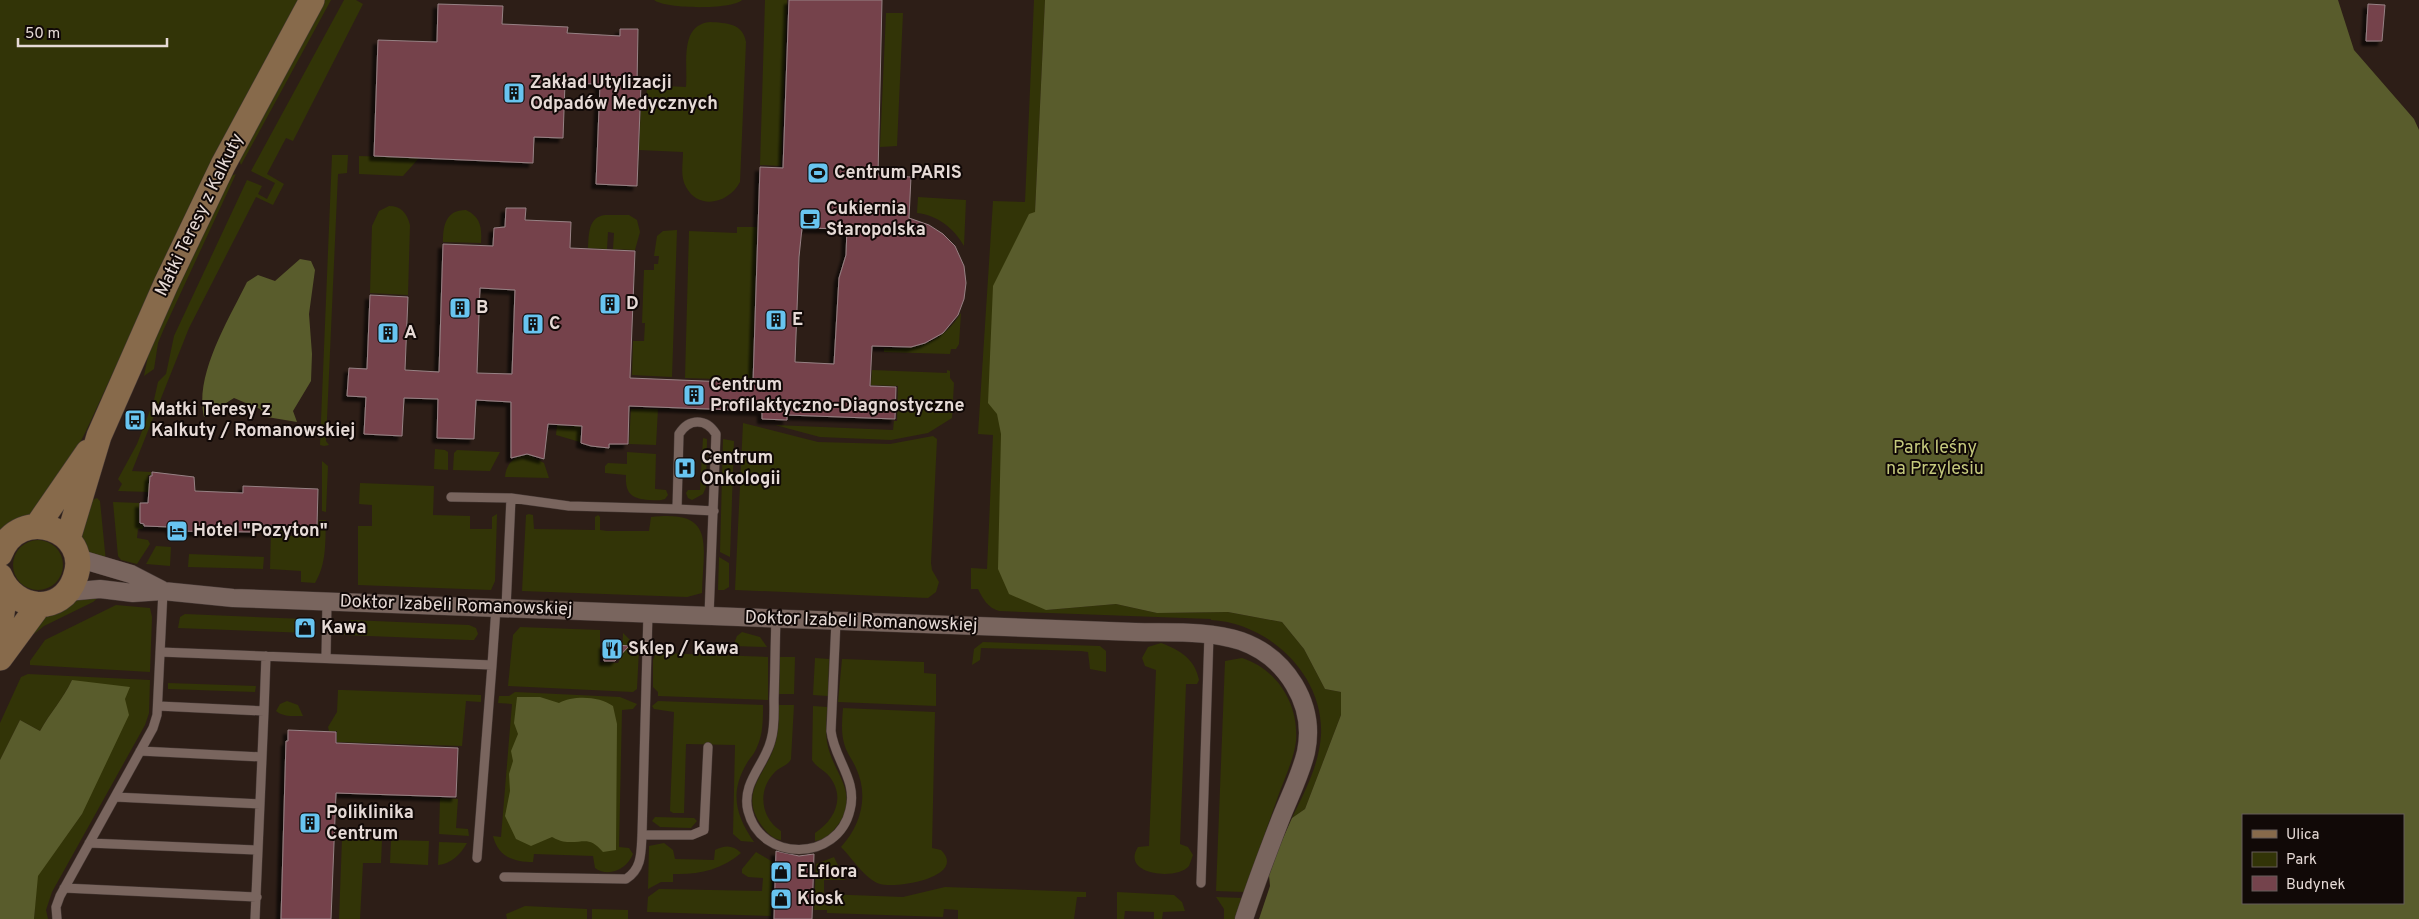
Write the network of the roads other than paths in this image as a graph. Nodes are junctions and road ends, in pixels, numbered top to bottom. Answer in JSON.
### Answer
{"nodes":[{"id":1,"x":312,"y":0,"type":"edge"},
{"id":2,"x":99,"y":436,"type":"junction"},
{"id":3,"x":451,"y":497,"type":"dead end"},
{"id":4,"x":511,"y":498,"type":"junction"},
{"id":5,"x":676,"y":510,"type":"junction"},
{"id":6,"x":714,"y":511,"type":"junction"},
{"id":7,"x":37,"y":526,"type":"junction"},
{"id":8,"x":72,"y":549,"type":"junction"},
{"id":9,"x":0,"y":554,"type":"edge"},
{"id":10,"x":3,"y":582,"type":"edge"},
{"id":11,"x":163,"y":591,"type":"junction"},
{"id":12,"x":67,"y":592,"type":"junction"},
{"id":13,"x":327,"y":602,"type":"junction"},
{"id":14,"x":39,"y":605,"type":"junction"},
{"id":15,"x":501,"y":608,"type":"junction"},
{"id":16,"x":648,"y":613,"type":"junction"},
{"id":17,"x":709,"y":616,"type":"junction"},
{"id":18,"x":776,"y":619,"type":"junction"},
{"id":19,"x":836,"y":621,"type":"junction"},
{"id":20,"x":0,"y":626,"type":"edge"},
{"id":21,"x":1209,"y":635,"type":"junction"},
{"id":22,"x":160,"y":652,"type":"junction"},
{"id":23,"x":266,"y":656,"type":"junction"},
{"id":24,"x":0,"y":658,"type":"edge"},
{"id":25,"x":326,"y":658,"type":"junction"},
{"id":26,"x":492,"y":664,"type":"junction"},
{"id":27,"x":158,"y":706,"type":"junction"},
{"id":28,"x":264,"y":711,"type":"junction"},
{"id":29,"x":708,"y":747,"type":"dead end"},
{"id":30,"x":140,"y":751,"type":"junction"},
{"id":31,"x":262,"y":757,"type":"junction"},
{"id":32,"x":115,"y":797,"type":"junction"},
{"id":33,"x":260,"y":804,"type":"junction"},
{"id":34,"x":642,"y":835,"type":"junction"},
{"id":35,"x":90,"y":843,"type":"junction"},
{"id":36,"x":258,"y":850,"type":"junction"},
{"id":37,"x":477,"y":858,"type":"dead end"},
{"id":38,"x":504,"y":876,"type":"dead end"},
{"id":39,"x":1201,"y":883,"type":"dead end"},
{"id":40,"x":64,"y":888,"type":"junction"},
{"id":41,"x":257,"y":896,"type":"junction"},
{"id":42,"x":56,"y":919,"type":"edge"},
{"id":43,"x":255,"y":919,"type":"edge"},
{"id":44,"x":1244,"y":919,"type":"edge"}],
"edges":[{"from":1,"to":2,"type":"street","name":"Matki Teresy z Kalkuty"},
{"from":2,"to":7,"type":"street","name":"Matki Teresy z Kalkuty"},
{"from":2,"to":8,"type":"street","name":"Matki Teresy z Kalkuty"},
{"from":3,"to":4,"type":"lane"},
{"from":4,"to":5,"type":"lane"},
{"from":4,"to":15,"type":"lane"},
{"from":5,"to":6,"type":"lane"},
{"from":5,"to":6,"type":"lane"},
{"from":6,"to":17,"type":"lane"},
{"from":7,"to":8,"type":"street"},
{"from":7,"to":9,"type":"street"},
{"from":8,"to":11,"type":"street","name":"Doktor Izabeli Romanowskiej"},
{"from":8,"to":12,"type":"street","name":"Matki Teresy z Kalkuty"},
{"from":10,"to":14,"type":"street"},
{"from":10,"to":20,"type":"street"},
{"from":11,"to":12,"type":"street","name":"Doktor Izabeli Romanowskiej"},
{"from":11,"to":13,"type":"street","name":"Doktor Izabeli Romanowskiej"},
{"from":11,"to":22,"type":"lane"},
{"from":12,"to":14,"type":"street"},
{"from":13,"to":15,"type":"street","name":"Doktor Izabeli Romanowskiej"},
{"from":13,"to":25,"type":"lane"},
{"from":14,"to":24,"type":"street"},
{"from":15,"to":16,"type":"street","name":"Doktor Izabeli Romanowskiej"},
{"from":15,"to":26,"type":"lane"},
{"from":16,"to":17,"type":"street","name":"Doktor Izabeli Romanowskiej"},
{"from":16,"to":34,"type":"lane"},
{"from":17,"to":18,"type":"street","name":"Doktor Izabeli Romanowskiej"},
{"from":18,"to":19,"type":"street","name":"Doktor Izabeli Romanowskiej"},
{"from":18,"to":19,"type":"lane"},
{"from":19,"to":21,"type":"street","name":"Doktor Izabeli Romanowskiej"},
{"from":21,"to":39,"type":"lane"},
{"from":21,"to":44,"type":"street","name":"Doktor Izabeli Romanowskiej"},
{"from":22,"to":23,"type":"lane"},
{"from":22,"to":27,"type":"lane"},
{"from":23,"to":25,"type":"lane"},
{"from":23,"to":28,"type":"lane"},
{"from":25,"to":26,"type":"lane"},
{"from":26,"to":37,"type":"lane"},
{"from":27,"to":28,"type":"lane"},
{"from":27,"to":30,"type":"lane"},
{"from":28,"to":31,"type":"lane"},
{"from":29,"to":34,"type":"lane"},
{"from":30,"to":31,"type":"lane"},
{"from":30,"to":32,"type":"lane"},
{"from":31,"to":33,"type":"lane"},
{"from":32,"to":33,"type":"lane"},
{"from":32,"to":35,"type":"lane"},
{"from":33,"to":36,"type":"lane"},
{"from":34,"to":38,"type":"lane"},
{"from":35,"to":36,"type":"lane"},
{"from":35,"to":40,"type":"lane"},
{"from":36,"to":41,"type":"lane"},
{"from":40,"to":41,"type":"lane"},
{"from":40,"to":42,"type":"lane"},
{"from":41,"to":43,"type":"lane"}]}
